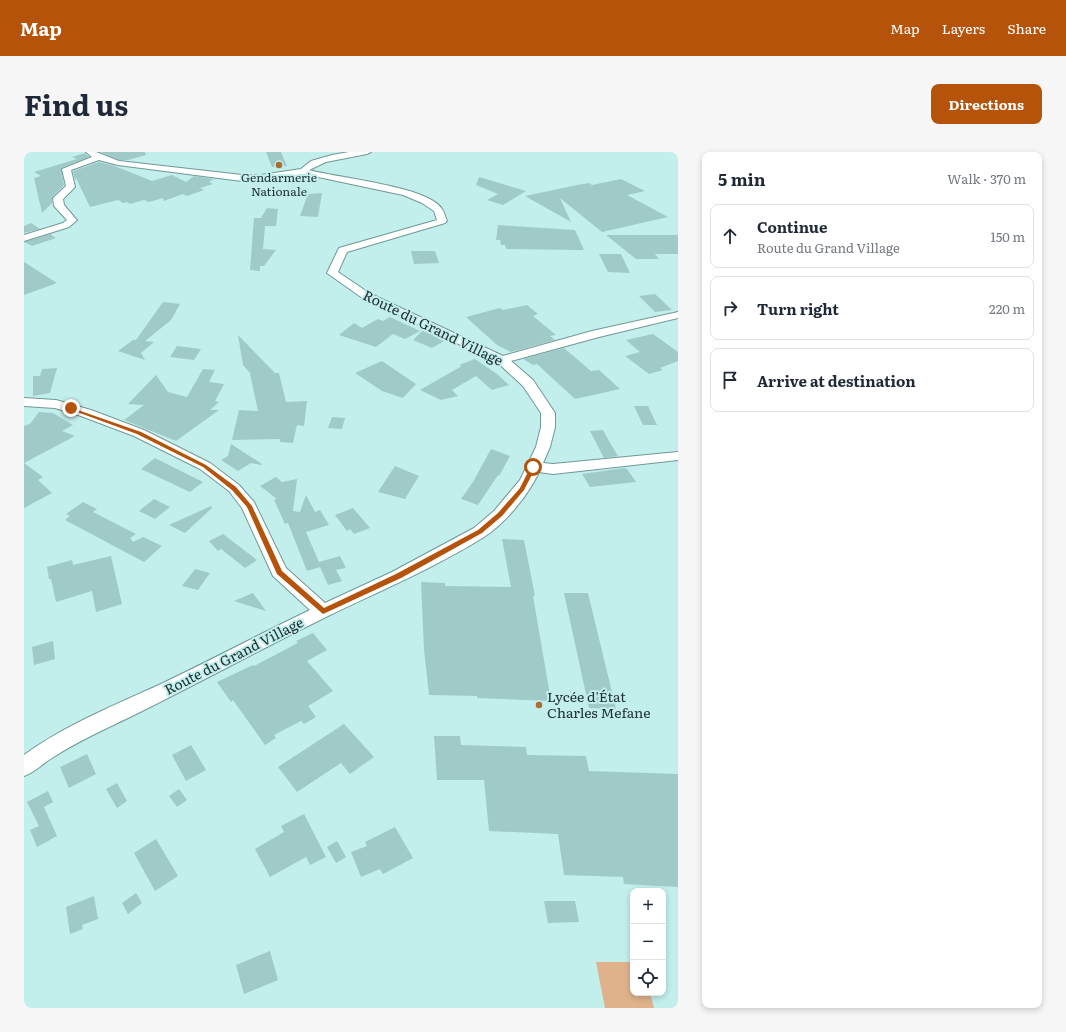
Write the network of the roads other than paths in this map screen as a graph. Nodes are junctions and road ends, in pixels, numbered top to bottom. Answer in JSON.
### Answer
{"nodes":[{"id":1,"x":90,"y":152,"type":"edge"},
{"id":2,"x":367,"y":152,"type":"edge"},
{"id":3,"x":99,"y":157,"type":"junction"},
{"id":4,"x":304,"y":171,"type":"junction"},
{"id":5,"x":24,"y":238,"type":"edge"},
{"id":6,"x":678,"y":315,"type":"edge"},
{"id":7,"x":502,"y":360,"type":"junction"},
{"id":8,"x":24,"y":402,"type":"edge"},
{"id":9,"x":678,"y":456,"type":"edge"},
{"id":10,"x":533,"y":467,"type":"junction"},
{"id":11,"x":323,"y":611,"type":"junction"},
{"id":12,"x":24,"y":767,"type":"edge"}],
"edges":[{"from":1,"to":3,"type":"street"},
{"from":2,"to":4,"type":"street"},
{"from":3,"to":4,"type":"street"},
{"from":3,"to":5,"type":"street"},
{"from":4,"to":7,"type":"street","name":"Route du Grand Village"},
{"from":6,"to":7,"type":"street"},
{"from":7,"to":10,"type":"street","name":"Route du Grand Village"},
{"from":8,"to":11,"type":"street"},
{"from":9,"to":10,"type":"street"},
{"from":10,"to":11,"type":"street","name":"Route du Grand Village"},
{"from":11,"to":12,"type":"street","name":"Route du Grand Village"}]}
